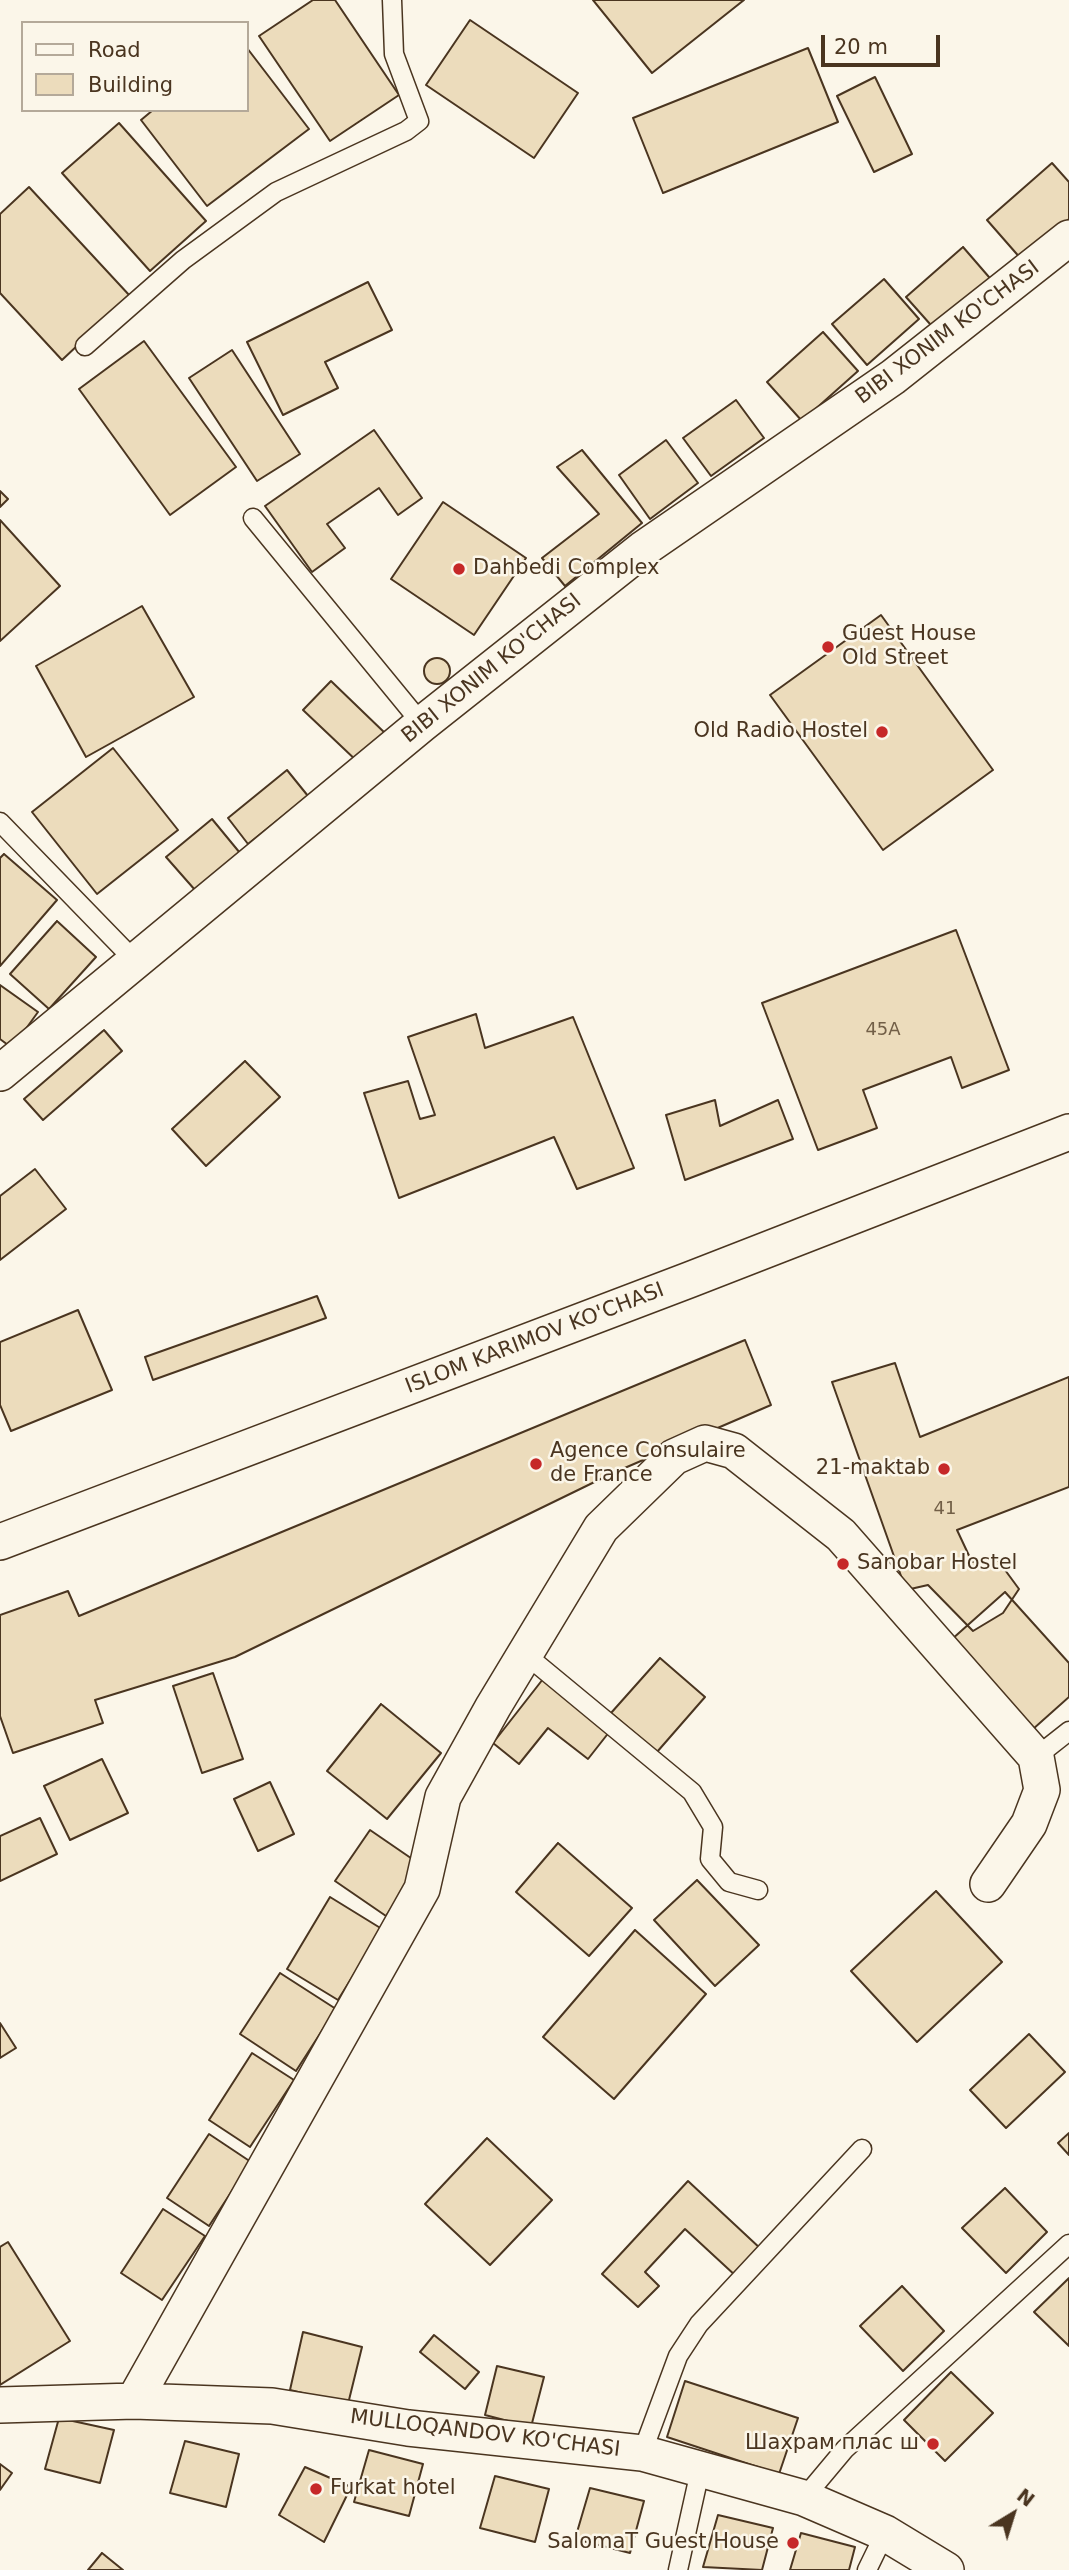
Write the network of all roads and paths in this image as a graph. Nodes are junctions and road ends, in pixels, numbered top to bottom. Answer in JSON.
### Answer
{"nodes":[{"id":1,"x":392,"y":0,"type":"edge"},
{"id":2,"x":1069,"y":238,"type":"edge"},
{"id":3,"x":85,"y":346,"type":"dead end"},
{"id":4,"x":253,"y":518,"type":"dead end"},
{"id":5,"x":422,"y":724,"type":"junction"},
{"id":6,"x":0,"y":822,"type":"edge"},
{"id":7,"x":135,"y":961,"type":"junction"},
{"id":8,"x":0,"y":1073,"type":"edge"},
{"id":9,"x":1069,"y":1132,"type":"edge"},
{"id":10,"x":0,"y":1542,"type":"edge"},
{"id":11,"x":525,"y":1654,"type":"junction"},
{"id":12,"x":1069,"y":1731,"type":"edge"},
{"id":13,"x":1037,"y":1757,"type":"junction"},
{"id":14,"x":988,"y":1884,"type":"dead end"},
{"id":15,"x":758,"y":1890,"type":"dead end"},
{"id":16,"x":862,"y":2149,"type":"dead end"},
{"id":17,"x":1069,"y":2244,"type":"edge"},
{"id":18,"x":134,"y":2401,"type":"junction"},
{"id":19,"x":0,"y":2405,"type":"edge"},
{"id":20,"x":642,"y":2453,"type":"junction"},
{"id":21,"x":700,"y":2471,"type":"junction"},
{"id":22,"x":804,"y":2498,"type":"junction"},
{"id":23,"x":885,"y":2533,"type":"junction"},
{"id":24,"x":678,"y":2570,"type":"edge"},
{"id":25,"x":867,"y":2570,"type":"edge"},
{"id":26,"x":946,"y":2570,"type":"edge"}],
"edges":[{"from":1,"to":3,"type":"lane"},
{"from":2,"to":5,"type":"street","name":"BIBI XONIM KO'CHASI"},
{"from":4,"to":5,"type":"lane"},
{"from":5,"to":7,"type":"street","name":"BIBI XONIM KO'CHASI"},
{"from":6,"to":7,"type":"lane"},
{"from":7,"to":8,"type":"street","name":"BIBI XONIM KO'CHASI"},
{"from":9,"to":10,"type":"street","name":"ISLOM KARIMOV KO'CHASI"},
{"from":11,"to":13,"type":"street"},
{"from":11,"to":15,"type":"lane"},
{"from":11,"to":18,"type":"street"},
{"from":12,"to":13,"type":"lane"},
{"from":13,"to":14,"type":"street"},
{"from":16,"to":20,"type":"lane"},
{"from":17,"to":22,"type":"lane"},
{"from":18,"to":19,"type":"street","name":"MULLOQANDOV KO'CHASI"},
{"from":18,"to":20,"type":"street","name":"MULLOQANDOV KO'CHASI"},
{"from":20,"to":21,"type":"street","name":"MULLOQANDOV KO'CHASI"},
{"from":21,"to":22,"type":"street","name":"MULLOQANDOV KO'CHASI"},
{"from":21,"to":24,"type":"lane"},
{"from":22,"to":23,"type":"street","name":"MULLOQANDOV KO'CHASI"},
{"from":23,"to":25,"type":"lane"},
{"from":23,"to":26,"type":"street","name":"MULLOQANDOV KO'CHASI"}]}
